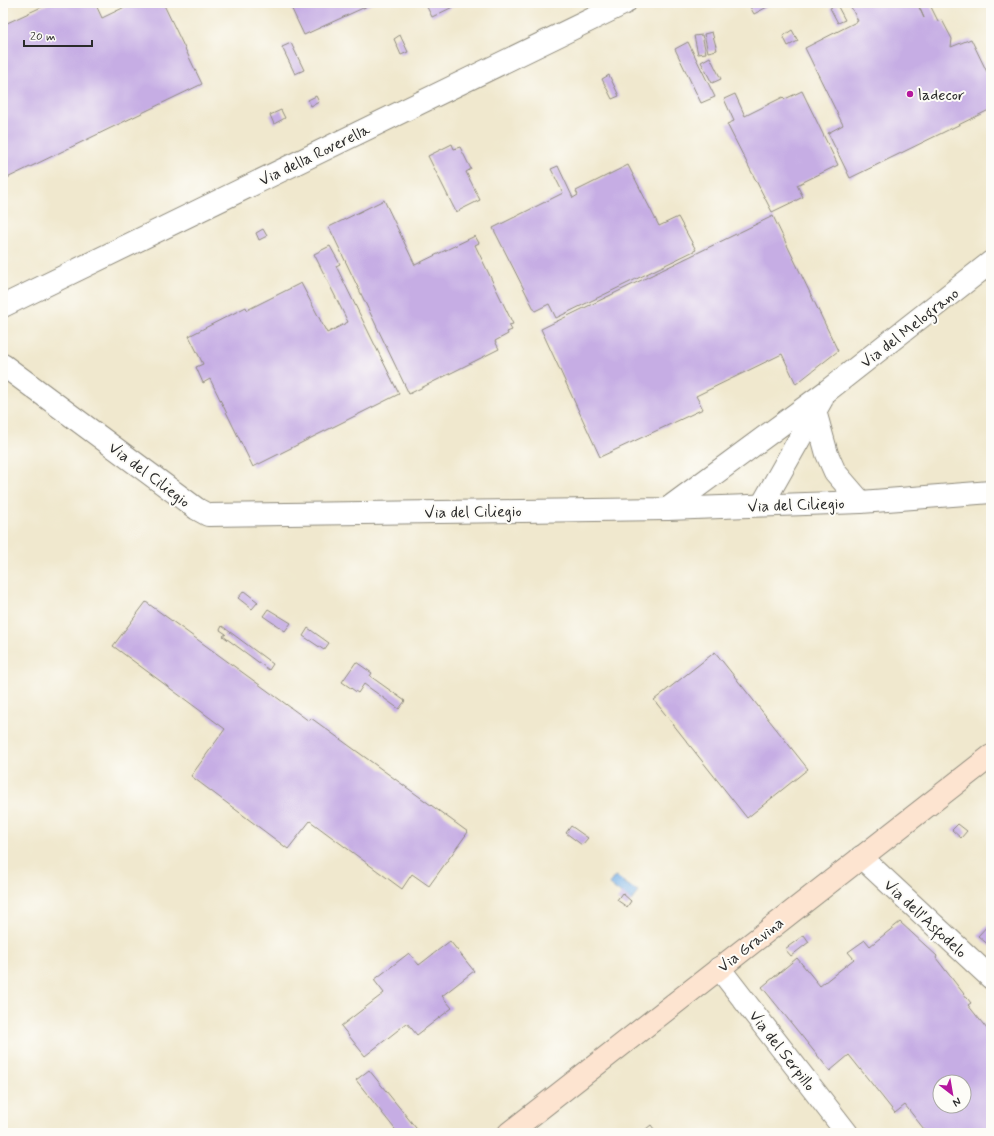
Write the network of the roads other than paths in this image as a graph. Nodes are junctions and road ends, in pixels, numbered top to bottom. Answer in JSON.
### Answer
{"nodes":[{"id":1,"x":625,"y":3,"type":"edge"},
{"id":2,"x":991,"y":262,"type":"edge"},
{"id":3,"x":3,"y":306,"type":"edge"},
{"id":4,"x":3,"y":364,"type":"edge"},
{"id":5,"x":827,"y":391,"type":"junction"},
{"id":6,"x":815,"y":411,"type":"junction"},
{"id":7,"x":991,"y":492,"type":"edge"},
{"id":8,"x":861,"y":502,"type":"junction"},
{"id":9,"x":762,"y":505,"type":"junction"},
{"id":10,"x":667,"y":508,"type":"junction"},
{"id":11,"x":991,"y":756,"type":"edge"},
{"id":12,"x":861,"y":857,"type":"junction"},
{"id":13,"x":718,"y":968,"type":"junction"},
{"id":14,"x":991,"y":978,"type":"edge"},
{"id":15,"x":509,"y":1133,"type":"edge"},
{"id":16,"x":847,"y":1133,"type":"edge"}],
"edges":[{"from":1,"to":3,"type":"street","name":"Via della Roverella"},
{"from":2,"to":5,"type":"street","name":"Via del Melograno"},
{"from":4,"to":10,"type":"street","name":"Via del Ciliegio"},
{"from":5,"to":6,"type":"street"},
{"from":5,"to":10,"type":"street","name":"Via del Melograno"},
{"from":6,"to":8,"type":"street"},
{"from":6,"to":9,"type":"street"},
{"from":7,"to":8,"type":"street","name":"Via del Ciliegio"},
{"from":8,"to":9,"type":"street","name":"Via del Ciliegio"},
{"from":9,"to":10,"type":"street","name":"Via del Ciliegio"},
{"from":11,"to":12,"type":"main road","name":"Via Gravina"},
{"from":12,"to":13,"type":"main road","name":"Via Gravina"},
{"from":12,"to":14,"type":"street","name":"Via dell'Asfodelo"},
{"from":13,"to":15,"type":"main road","name":"Via Gravina"},
{"from":13,"to":16,"type":"street","name":"Via del Serpillo"}]}
